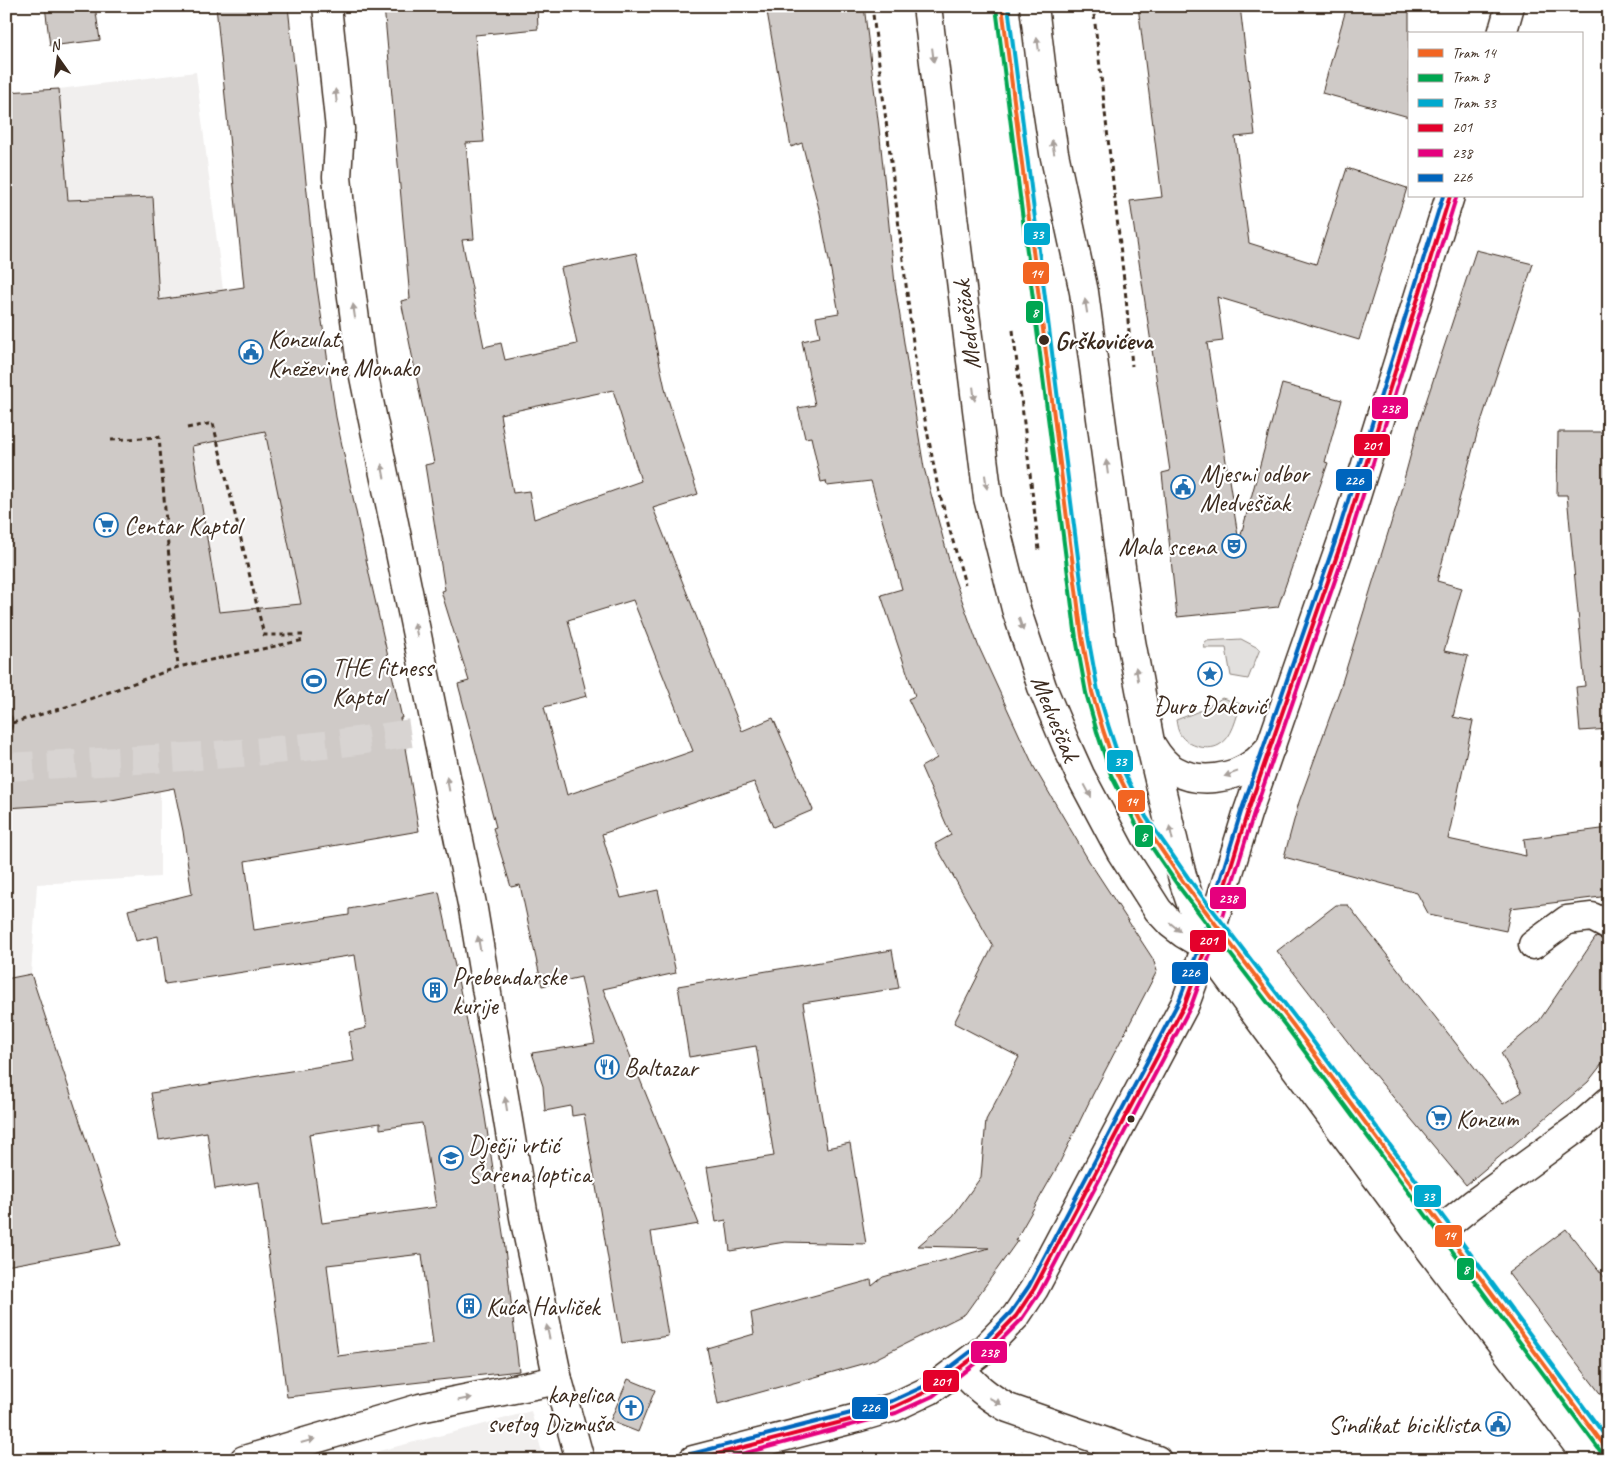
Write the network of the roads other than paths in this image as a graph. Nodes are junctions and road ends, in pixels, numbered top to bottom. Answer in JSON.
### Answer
{"nodes":[{"id":1,"x":327,"y":6,"type":"edge"},
{"id":2,"x":927,"y":6,"type":"edge"},
{"id":3,"x":1034,"y":6,"type":"edge"},
{"id":4,"x":1510,"y":6,"type":"edge"},
{"id":5,"x":1503,"y":32,"type":"edge"},
{"id":6,"x":1449,"y":198,"type":"edge"},
{"id":7,"x":1150,"y":742,"type":"junction"},
{"id":8,"x":1271,"y":747,"type":"junction"},
{"id":9,"x":1609,"y":926,"type":"edge"},
{"id":10,"x":1533,"y":945,"type":"dead end"},
{"id":11,"x":1206,"y":947,"type":"junction"},
{"id":12,"x":1609,"y":1101,"type":"edge"},
{"id":13,"x":1425,"y":1243,"type":"junction"},
{"id":14,"x":960,"y":1368,"type":"junction"},
{"id":15,"x":558,"y":1380,"type":"junction"},
{"id":16,"x":244,"y":1460,"type":"edge"},
{"id":17,"x":580,"y":1460,"type":"edge"},
{"id":18,"x":693,"y":1460,"type":"edge"},
{"id":19,"x":1157,"y":1460,"type":"edge"},
{"id":20,"x":1589,"y":1460,"type":"edge"}],
"edges":[{"from":15,"to":1,"type":"street","one_way":true},
{"from":2,"to":11,"type":"street","name":"Medveščak","one_way":true},
{"from":7,"to":3,"type":"street","one_way":true},
{"from":4,"to":5,"type":"street"},
{"from":6,"to":8,"type":"street"},
{"from":8,"to":7,"type":"street","one_way":true},
{"from":11,"to":7,"type":"street","one_way":true},
{"from":8,"to":11,"type":"street"},
{"from":9,"to":10,"type":"street"},
{"from":11,"to":13,"type":"street"},
{"from":11,"to":14,"type":"street"},
{"from":12,"to":13,"type":"street"},
{"from":13,"to":20,"type":"street"},
{"from":14,"to":18,"type":"street"},
{"from":14,"to":19,"type":"street","one_way":true},
{"from":16,"to":15,"type":"street","one_way":true},
{"from":15,"to":17,"type":"street"}]}
